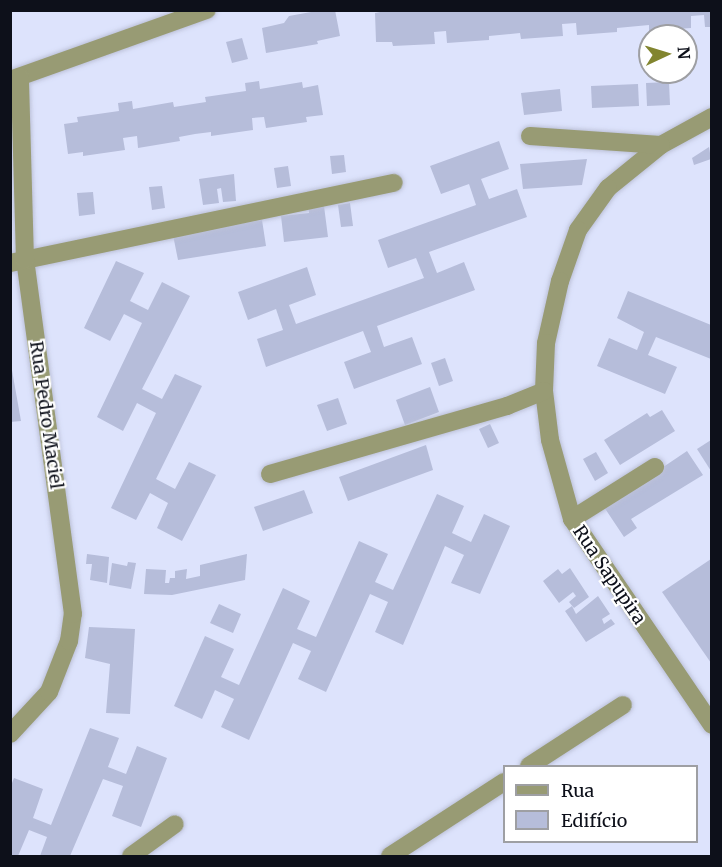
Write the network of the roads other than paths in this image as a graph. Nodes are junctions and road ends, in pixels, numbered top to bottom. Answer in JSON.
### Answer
{"nodes":[{"id":1,"x":207,"y":10,"type":"edge"},
{"id":2,"x":15,"y":78,"type":"edge"},
{"id":3,"x":711,"y":117,"type":"edge"},
{"id":4,"x":530,"y":136,"type":"dead end"},
{"id":5,"x":661,"y":145,"type":"junction"},
{"id":6,"x":394,"y":183,"type":"dead end"},
{"id":7,"x":18,"y":262,"type":"edge"},
{"id":8,"x":544,"y":391,"type":"junction"},
{"id":9,"x":655,"y":467,"type":"dead end"},
{"id":10,"x":270,"y":474,"type":"dead end"},
{"id":11,"x":572,"y":519,"type":"junction"},
{"id":12,"x":623,"y":705,"type":"dead end"},
{"id":13,"x":711,"y":725,"type":"edge"},
{"id":14,"x":10,"y":734,"type":"edge"},
{"id":15,"x":531,"y":765,"type":"edge"},
{"id":16,"x":503,"y":783,"type":"edge"},
{"id":17,"x":175,"y":824,"type":"dead end"},
{"id":18,"x":131,"y":856,"type":"edge"},
{"id":19,"x":390,"y":856,"type":"edge"}],
"edges":[{"from":1,"to":2,"type":"street"},
{"from":2,"to":7,"type":"street","name":"Rua Pedro Maciel"},
{"from":3,"to":5,"type":"street","name":"Rua Sapupira"},
{"from":4,"to":5,"type":"street"},
{"from":5,"to":8,"type":"street","name":"Rua Sapupira"},
{"from":6,"to":7,"type":"street"},
{"from":7,"to":14,"type":"street","name":"Rua Pedro Maciel"},
{"from":8,"to":10,"type":"street"},
{"from":8,"to":11,"type":"street","name":"Rua Sapupira"},
{"from":9,"to":11,"type":"street"},
{"from":11,"to":13,"type":"street","name":"Rua Sapupira"},
{"from":12,"to":15,"type":"street"},
{"from":16,"to":19,"type":"street"},
{"from":17,"to":18,"type":"street"}]}
